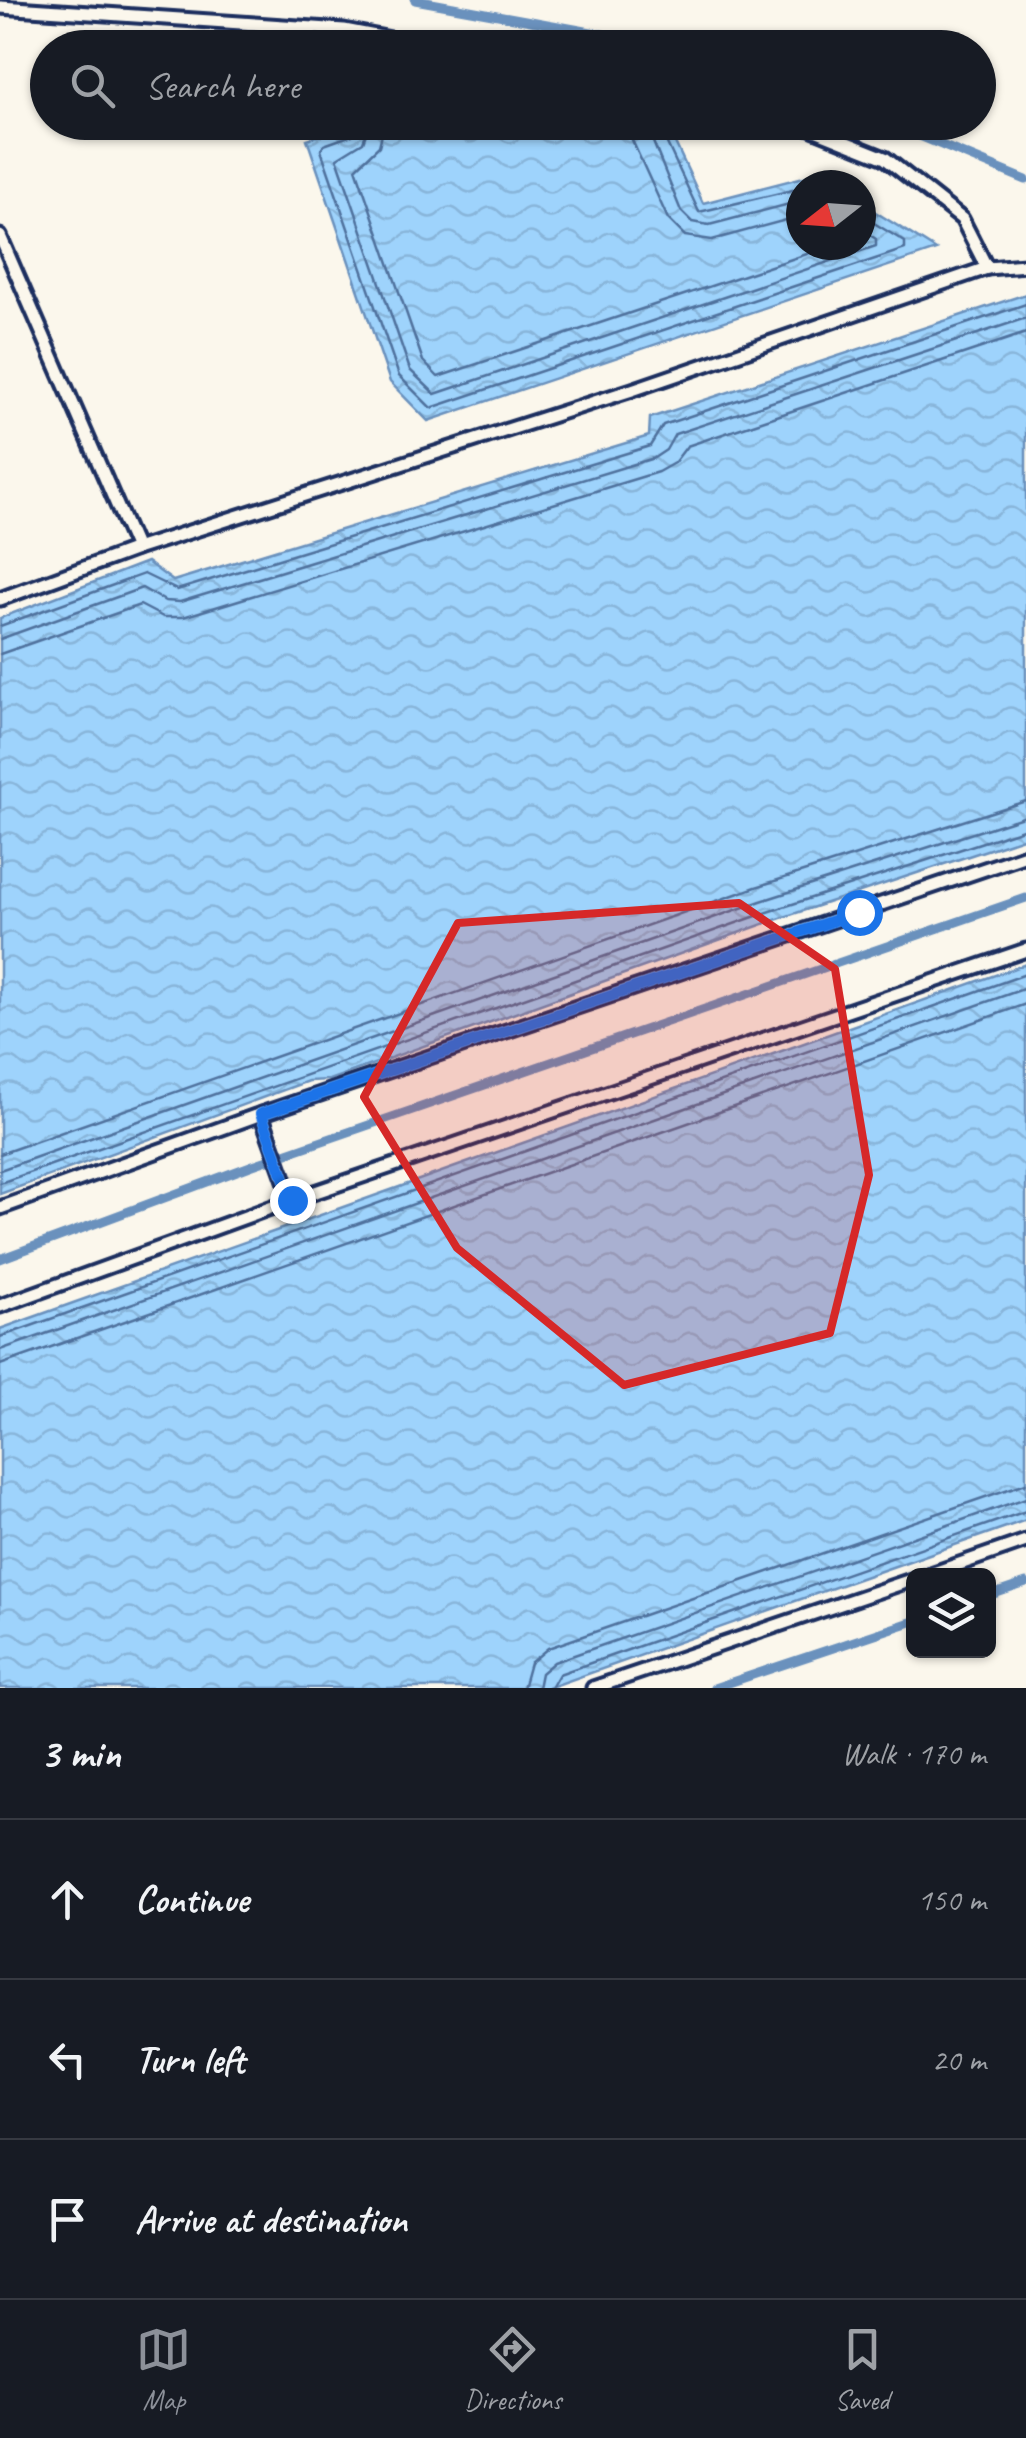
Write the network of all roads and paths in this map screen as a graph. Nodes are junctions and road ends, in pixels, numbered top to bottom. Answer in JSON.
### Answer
{"nodes":[{"id":1,"x":1,"y":9,"type":"edge"},
{"id":2,"x":344,"y":30,"type":"edge"},
{"id":3,"x":840,"y":140,"type":"edge"},
{"id":4,"x":0,"y":236,"type":"edge"},
{"id":5,"x":1026,"y":265,"type":"edge"},
{"id":6,"x":986,"y":268,"type":"junction"},
{"id":7,"x":136,"y":549,"type":"junction"},
{"id":8,"x":0,"y":598,"type":"edge"},
{"id":9,"x":1026,"y":855,"type":"edge"},
{"id":10,"x":1026,"y":950,"type":"edge"},
{"id":11,"x":261,"y":1114,"type":"junction"},
{"id":12,"x":292,"y":1200,"type":"junction"},
{"id":13,"x":0,"y":1208,"type":"edge"},
{"id":14,"x":0,"y":1306,"type":"edge"},
{"id":15,"x":1026,"y":1541,"type":"edge"},
{"id":16,"x":948,"y":1568,"type":"edge"},
{"id":17,"x":906,"y":1582,"type":"edge"},
{"id":18,"x":593,"y":1688,"type":"edge"}],
"edges":[{"from":1,"to":2,"type":"lane"},
{"from":3,"to":6,"type":"lane"},
{"from":4,"to":7,"type":"lane"},
{"from":5,"to":6,"type":"lane"},
{"from":6,"to":7,"type":"lane"},
{"from":7,"to":8,"type":"lane"},
{"from":9,"to":11,"type":"lane"},
{"from":10,"to":12,"type":"lane"},
{"from":11,"to":12,"type":"lane"},
{"from":11,"to":13,"type":"lane"},
{"from":12,"to":14,"type":"lane"},
{"from":15,"to":16,"type":"lane"},
{"from":17,"to":18,"type":"lane"}]}
